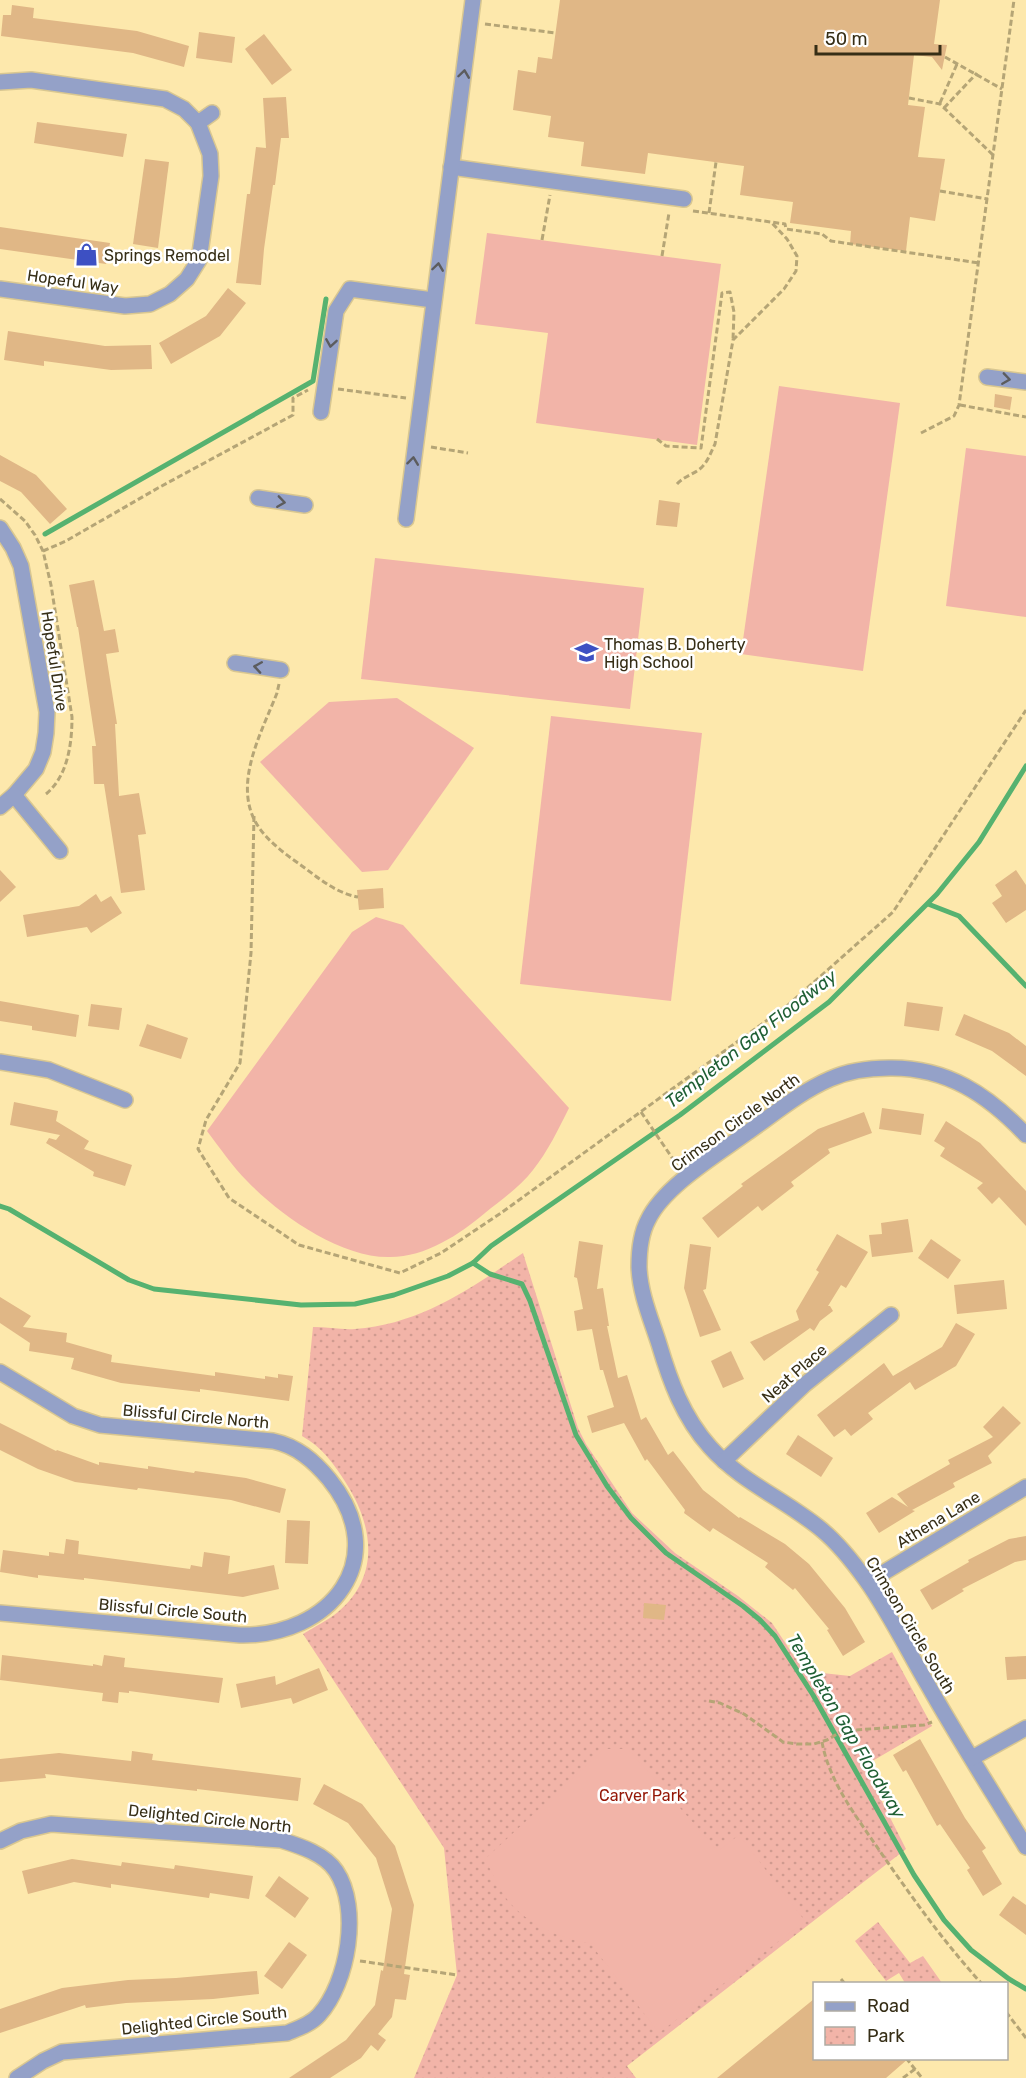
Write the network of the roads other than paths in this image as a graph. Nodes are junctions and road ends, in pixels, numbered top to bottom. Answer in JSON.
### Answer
{"nodes":[{"id":1,"x":473,"y":0,"type":"edge"},
{"id":2,"x":0,"y":82,"type":"edge"},
{"id":3,"x":212,"y":113,"type":"dead end"},
{"id":4,"x":198,"y":123,"type":"junction"},
{"id":5,"x":451,"y":167,"type":"junction"},
{"id":6,"x":687,"y":205,"type":"road end"},
{"id":7,"x":0,"y":289,"type":"edge"},
{"id":8,"x":433,"y":300,"type":"junction"},
{"id":9,"x":987,"y":376,"type":"dead end"},
{"id":10,"x":1026,"y":382,"type":"edge"},
{"id":11,"x":321,"y":412,"type":"dead end"},
{"id":12,"x":258,"y":498,"type":"dead end"},
{"id":13,"x":305,"y":505,"type":"dead end"},
{"id":14,"x":406,"y":519,"type":"dead end"},
{"id":15,"x":0,"y":528,"type":"edge"},
{"id":16,"x":235,"y":663,"type":"dead end"},
{"id":17,"x":281,"y":670,"type":"road end"},
{"id":18,"x":14,"y":795,"type":"junction"},
{"id":19,"x":0,"y":807,"type":"edge"},
{"id":20,"x":60,"y":851,"type":"dead end"},
{"id":21,"x":0,"y":1062,"type":"edge"},
{"id":22,"x":125,"y":1100,"type":"dead end"},
{"id":23,"x":1026,"y":1135,"type":"edge"},
{"id":24,"x":891,"y":1315,"type":"dead end"},
{"id":25,"x":0,"y":1372,"type":"edge"},
{"id":26,"x":680,"y":1403,"type":"joint"},
{"id":27,"x":724,"y":1461,"type":"junction"},
{"id":28,"x":1026,"y":1487,"type":"edge"},
{"id":29,"x":355,"y":1533,"type":"joint"},
{"id":30,"x":868,"y":1582,"type":"junction"},
{"id":31,"x":0,"y":1612,"type":"edge"},
{"id":32,"x":1026,"y":1728,"type":"edge"},
{"id":33,"x":972,"y":1758,"type":"junction"},
{"id":34,"x":0,"y":1841,"type":"edge"},
{"id":35,"x":1026,"y":1846,"type":"edge"},
{"id":36,"x":347,"y":1951,"type":"joint"},
{"id":37,"x":16,"y":2078,"type":"edge"}],
"edges":[{"from":5,"to":1,"type":"street","one_way":true},
{"from":2,"to":4,"type":"street","name":"Hopeful Way"},
{"from":3,"to":4,"type":"street"},
{"from":4,"to":7,"type":"street","name":"Hopeful Way"},
{"from":5,"to":6,"type":"street"},
{"from":8,"to":5,"type":"street","one_way":true},
{"from":8,"to":11,"type":"street","one_way":true},
{"from":14,"to":8,"type":"street","one_way":true},
{"from":9,"to":10,"type":"street","one_way":true},
{"from":12,"to":13,"type":"street","one_way":true},
{"from":15,"to":18,"type":"street","name":"Hopeful Drive"},
{"from":17,"to":16,"type":"street","one_way":true},
{"from":18,"to":19,"type":"street","name":"Hopeful Drive"},
{"from":18,"to":20,"type":"street"},
{"from":21,"to":22,"type":"street"},
{"from":23,"to":26,"type":"street","name":"Crimson Circle North"},
{"from":24,"to":27,"type":"street","name":"Neat Place"},
{"from":25,"to":29,"type":"street","name":"Blissful Circle North"},
{"from":26,"to":27,"type":"street","name":"Crimson Circle South"},
{"from":27,"to":30,"type":"street","name":"Crimson Circle South"},
{"from":28,"to":30,"type":"street","name":"Athena Lane"},
{"from":29,"to":31,"type":"street","name":"Blissful Circle South"},
{"from":30,"to":33,"type":"street","name":"Crimson Circle South"},
{"from":32,"to":33,"type":"street"},
{"from":33,"to":35,"type":"street","name":"Crimson Circle South"},
{"from":34,"to":36,"type":"street","name":"Delighted Circle North"},
{"from":36,"to":37,"type":"street","name":"Delighted Circle South"}]}
